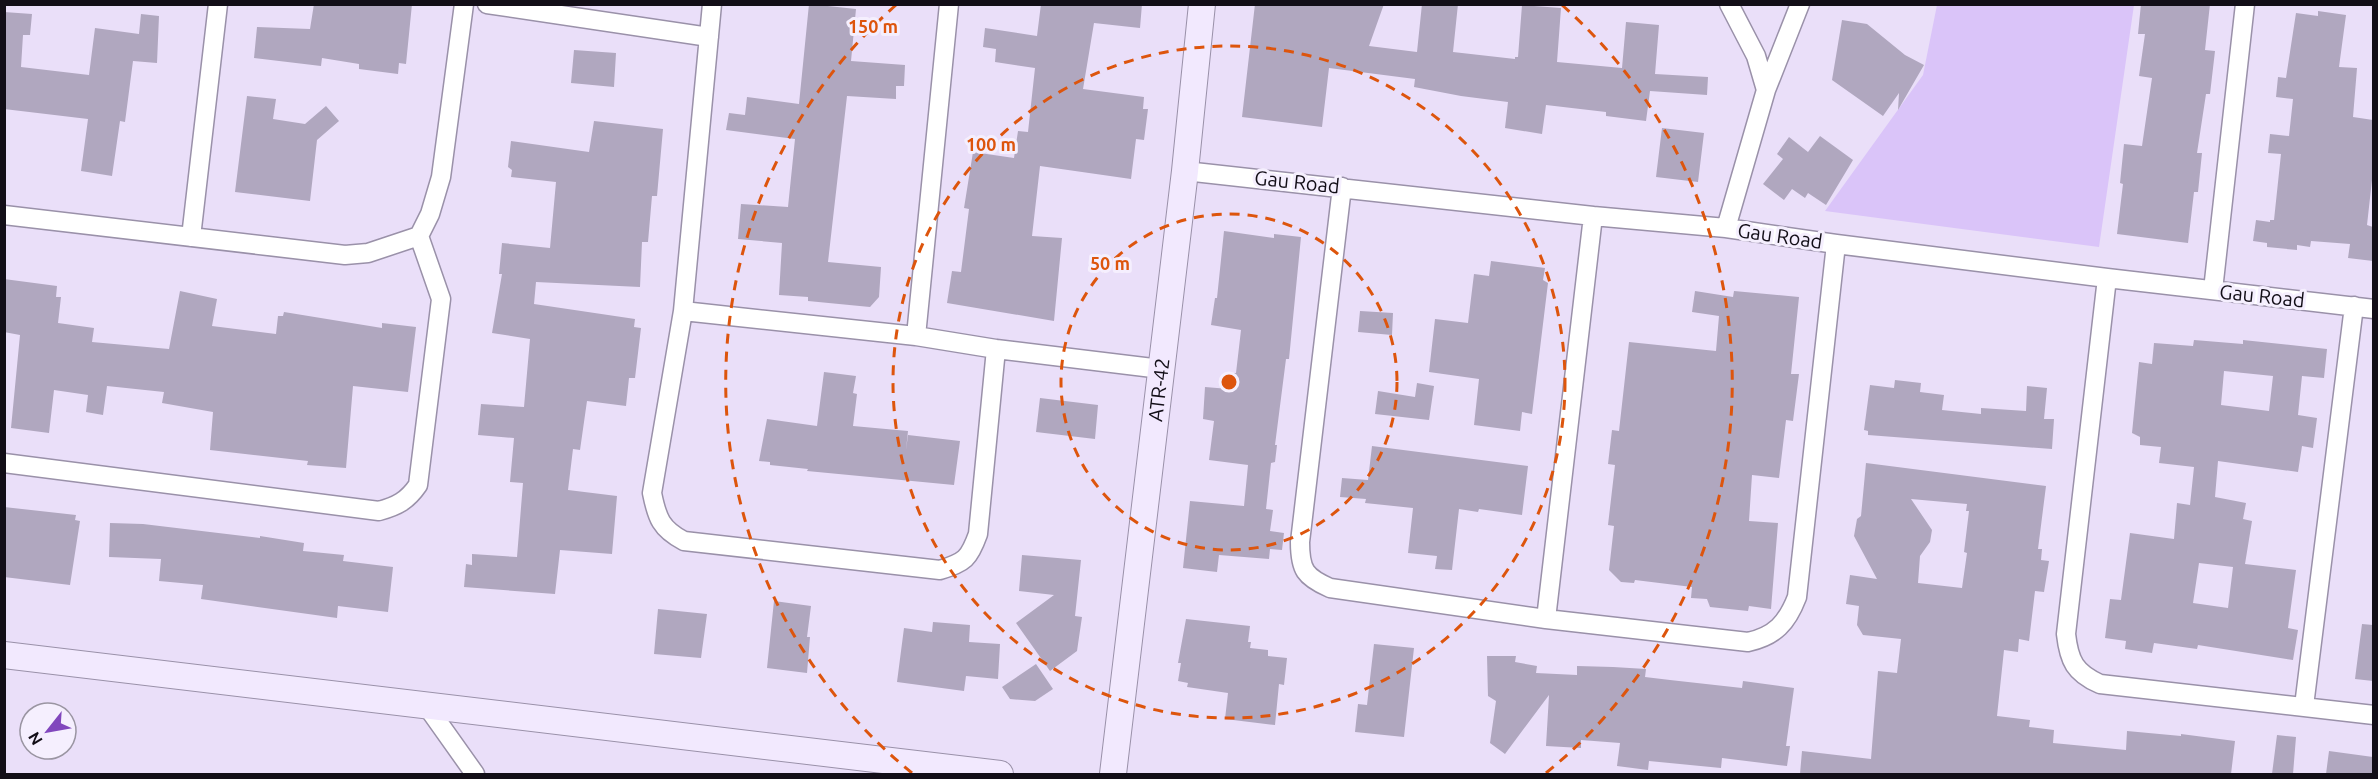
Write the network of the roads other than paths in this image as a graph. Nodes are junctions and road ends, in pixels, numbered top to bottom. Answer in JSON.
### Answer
{"nodes":[{"id":1,"x":218,"y":4,"type":"edge"},
{"id":2,"x":464,"y":4,"type":"edge"},
{"id":3,"x":487,"y":4,"type":"edge"},
{"id":4,"x":712,"y":4,"type":"edge"},
{"id":5,"x":949,"y":4,"type":"edge"},
{"id":6,"x":1202,"y":4,"type":"edge"},
{"id":7,"x":1729,"y":4,"type":"edge"},
{"id":8,"x":1800,"y":4,"type":"edge"},
{"id":9,"x":2245,"y":4,"type":"edge"},
{"id":10,"x":709,"y":37,"type":"junction"},
{"id":11,"x":1766,"y":90,"type":"junction"},
{"id":12,"x":1185,"y":171,"type":"junction"},
{"id":13,"x":1342,"y":187,"type":"junction"},
{"id":14,"x":4,"y":215,"type":"edge"},
{"id":15,"x":1593,"y":216,"type":"junction"},
{"id":16,"x":1726,"y":228,"type":"junction"},
{"id":17,"x":419,"y":236,"type":"junction"},
{"id":18,"x":191,"y":237,"type":"junction"},
{"id":19,"x":1836,"y":244,"type":"junction"},
{"id":20,"x":2107,"y":278,"type":"junction"},
{"id":21,"x":2213,"y":290,"type":"junction"},
{"id":22,"x":2354,"y":306,"type":"junction"},
{"id":23,"x":2373,"y":309,"type":"edge"},
{"id":24,"x":683,"y":311,"type":"junction"},
{"id":25,"x":916,"y":336,"type":"junction"},
{"id":26,"x":996,"y":349,"type":"junction"},
{"id":27,"x":1161,"y":369,"type":"junction"},
{"id":28,"x":4,"y":464,"type":"edge"},
{"id":29,"x":1545,"y":619,"type":"junction"},
{"id":30,"x":4,"y":655,"type":"edge"},
{"id":31,"x":426,"y":705,"type":"junction"},
{"id":32,"x":2304,"y":706,"type":"junction"},
{"id":33,"x":2373,"y":715,"type":"edge"},
{"id":34,"x":475,"y":774,"type":"edge"},
{"id":35,"x":1000,"y":774,"type":"edge"},
{"id":36,"x":1113,"y":774,"type":"edge"}],
"edges":[{"from":1,"to":18,"type":"street"},
{"from":2,"to":17,"type":"street"},
{"from":3,"to":10,"type":"street"},
{"from":4,"to":10,"type":"street"},
{"from":5,"to":25,"type":"street"},
{"from":6,"to":12,"type":"main road","name":"ATR-42"},
{"from":7,"to":11,"type":"street"},
{"from":8,"to":11,"type":"street"},
{"from":9,"to":21,"type":"street"},
{"from":10,"to":24,"type":"street"},
{"from":11,"to":16,"type":"street"},
{"from":12,"to":13,"type":"street","name":"Gau Road"},
{"from":12,"to":27,"type":"main road","name":"ATR-42"},
{"from":13,"to":15,"type":"street","name":"Gau Road"},
{"from":13,"to":29,"type":"street"},
{"from":14,"to":18,"type":"street"},
{"from":15,"to":16,"type":"street","name":"Gau Road"},
{"from":15,"to":29,"type":"street"},
{"from":16,"to":19,"type":"street","name":"Gau Road"},
{"from":17,"to":18,"type":"street"},
{"from":17,"to":28,"type":"street"},
{"from":19,"to":20,"type":"street","name":"Gau Road"},
{"from":19,"to":29,"type":"street"},
{"from":20,"to":21,"type":"street","name":"Gau Road"},
{"from":20,"to":32,"type":"street"},
{"from":21,"to":22,"type":"street","name":"Gau Road"},
{"from":22,"to":23,"type":"street","name":"Gau Road"},
{"from":22,"to":32,"type":"street"},
{"from":24,"to":25,"type":"street"},
{"from":24,"to":26,"type":"street"},
{"from":25,"to":26,"type":"street"},
{"from":26,"to":27,"type":"street"},
{"from":27,"to":36,"type":"main road","name":"ATR-42"},
{"from":30,"to":31,"type":"main road"},
{"from":31,"to":34,"type":"street"},
{"from":31,"to":35,"type":"main road"},
{"from":32,"to":33,"type":"street"}]}
